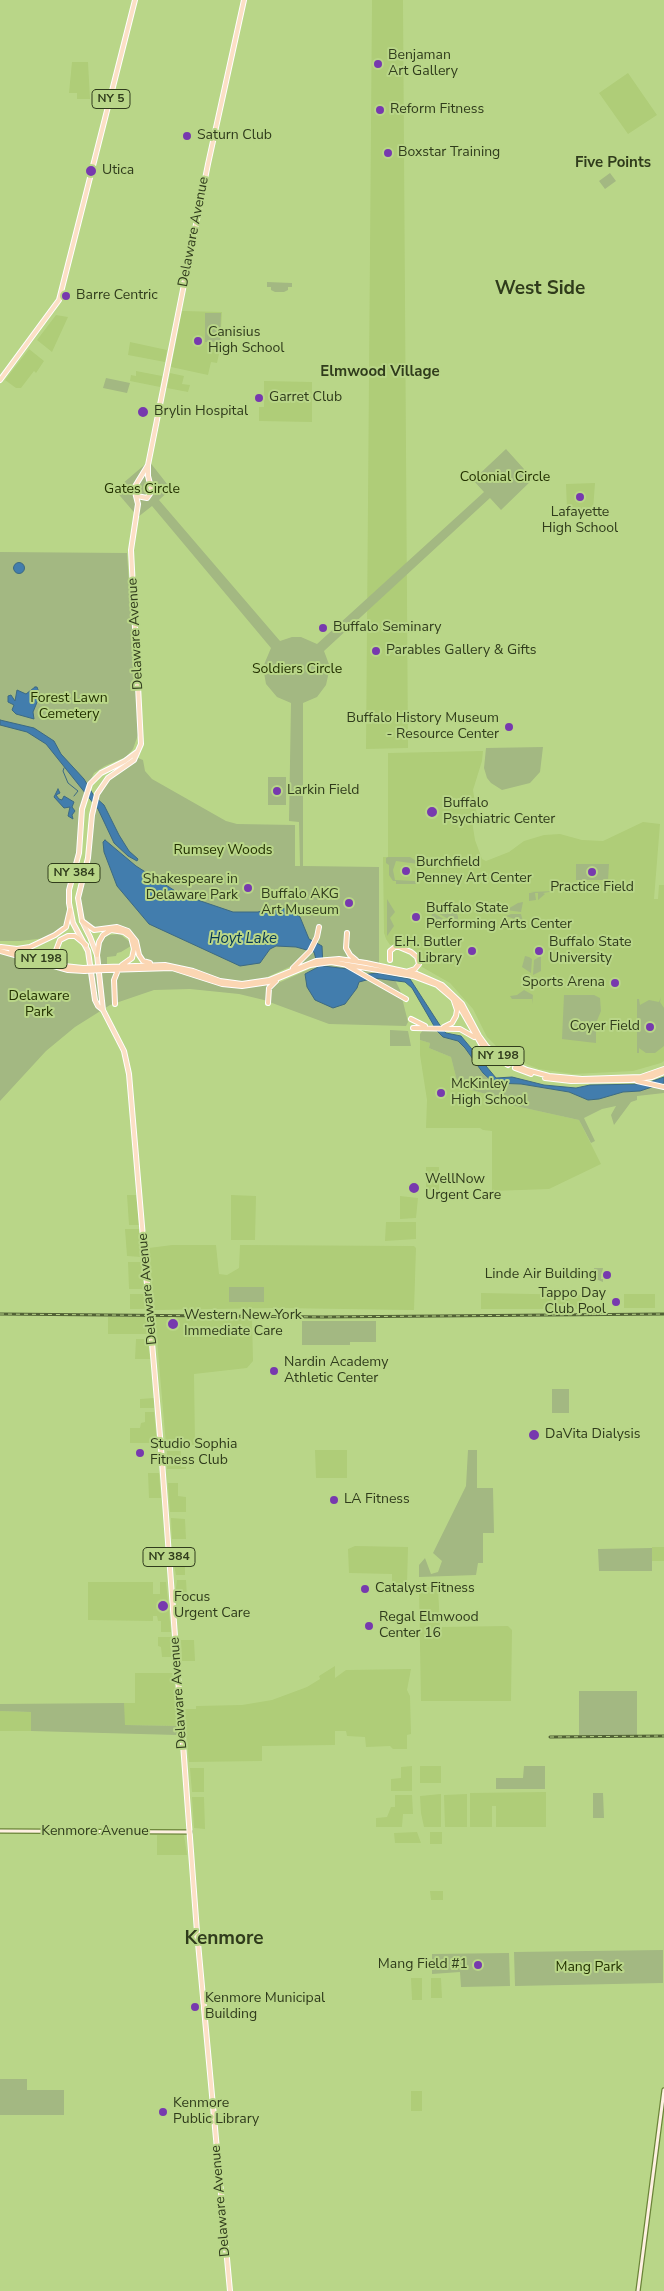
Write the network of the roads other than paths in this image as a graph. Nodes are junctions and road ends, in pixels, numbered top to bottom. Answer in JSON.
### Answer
{"nodes":[{"id":1,"x":135,"y":0,"type":"edge"},
{"id":2,"x":244,"y":0,"type":"edge"},
{"id":3,"x":0,"y":380,"type":"edge"},
{"id":4,"x":148,"y":466,"type":"junction"},
{"id":5,"x":139,"y":481,"type":"junction"},
{"id":6,"x":150,"y":482,"type":"junction"},
{"id":7,"x":137,"y":496,"type":"junction"},
{"id":8,"x":144,"y":498,"type":"junction"},
{"id":9,"x":137,"y":515,"type":"junction"},
{"id":10,"x":137,"y":752,"type":"junction"},
{"id":11,"x":70,"y":910,"type":"junction"},
{"id":12,"x":82,"y":921,"type":"junction"},
{"id":13,"x":319,"y":927,"type":"dead end"},
{"id":14,"x":347,"y":933,"type":"dead end"},
{"id":15,"x":86,"y":945,"type":"junction"},
{"id":16,"x":0,"y":947,"type":"edge"},
{"id":17,"x":0,"y":951,"type":"edge"},
{"id":18,"x":97,"y":955,"type":"junction"},
{"id":19,"x":390,"y":960,"type":"dead end"},
{"id":20,"x":326,"y":961,"type":"junction"},
{"id":21,"x":316,"y":962,"type":"junction"},
{"id":22,"x":337,"y":962,"type":"junction"},
{"id":23,"x":366,"y":963,"type":"junction"},
{"id":24,"x":155,"y":964,"type":"junction"},
{"id":25,"x":64,"y":966,"type":"junction"},
{"id":26,"x":116,"y":966,"type":"junction"},
{"id":27,"x":106,"y":968,"type":"junction"},
{"id":28,"x":121,"y":969,"type":"junction"},
{"id":29,"x":84,"y":970,"type":"junction"},
{"id":30,"x":290,"y":971,"type":"junction"},
{"id":31,"x":406,"y":971,"type":"junction"},
{"id":32,"x":280,"y":978,"type":"junction"},
{"id":33,"x":114,"y":980,"type":"junction"},
{"id":34,"x":452,"y":997,"type":"junction"},
{"id":35,"x":406,"y":999,"type":"dead end"},
{"id":36,"x":268,"y":1003,"type":"dead end"},
{"id":37,"x":115,"y":1004,"type":"dead end"},
{"id":38,"x":103,"y":1010,"type":"junction"},
{"id":39,"x":411,"y":1019,"type":"dead end"},
{"id":40,"x":432,"y":1027,"type":"junction"},
{"id":41,"x":445,"y":1027,"type":"junction"},
{"id":42,"x":413,"y":1028,"type":"dead end"},
{"id":43,"x":481,"y":1044,"type":"junction"},
{"id":44,"x":664,"y":1071,"type":"edge"},
{"id":45,"x":630,"y":1080,"type":"junction"},
{"id":46,"x":662,"y":1087,"type":"edge"},
{"id":47,"x":0,"y":1831,"type":"edge"},
{"id":48,"x":190,"y":1832,"type":"junction"},
{"id":49,"x":664,"y":2090,"type":"edge"},
{"id":50,"x":230,"y":2291,"type":"edge"},
{"id":51,"x":638,"y":2291,"type":"edge"}],
"edges":[{"from":1,"to":3,"type":"main road","number":"NY 5"},
{"from":2,"to":4,"type":"main road","name":"Delaware Avenue"},
{"from":4,"to":5,"type":"main road","name":"Delaware Avenue"},
{"from":4,"to":6,"type":"main road","name":"Delaware Avenue"},
{"from":5,"to":6,"type":"main road"},
{"from":5,"to":7,"type":"main road"},
{"from":6,"to":8,"type":"main road"},
{"from":7,"to":8,"type":"main road"},
{"from":7,"to":9,"type":"main road","name":"Delaware Avenue"},
{"from":8,"to":9,"type":"main road","name":"Delaware Avenue"},
{"from":9,"to":10,"type":"main road","name":"Delaware Avenue"},
{"from":10,"to":11,"type":"main road","name":"Delaware Avenue","number":"NY 384"},
{"from":10,"to":12,"type":"main road","name":"Delaware Avenue","number":"NY 384"},
{"from":11,"to":15,"type":"main road","name":"Delaware Avenue","number":"NY 384"},
{"from":11,"to":16,"type":"highway"},
{"from":12,"to":18,"type":"main road","name":"Delaware Avenue","number":"NY 384"},
{"from":12,"to":24,"type":"highway"},
{"from":13,"to":30,"type":"highway"},
{"from":14,"to":23,"type":"highway"},
{"from":15,"to":25,"type":"highway"},
{"from":15,"to":38,"type":"main road","name":"Delaware Avenue","number":"NY 384"},
{"from":16,"to":25,"type":"highway","number":"NY 198"},
{"from":17,"to":29,"type":"highway","number":"NY 198"},
{"from":18,"to":26,"type":"highway"},
{"from":18,"to":38,"type":"main road","name":"Delaware Avenue","number":"NY 384"},
{"from":19,"to":31,"type":"highway"},
{"from":20,"to":21,"type":"highway","number":"NY 198"},
{"from":20,"to":22,"type":"highway","number":"NY 198"},
{"from":20,"to":23,"type":"highway","number":"NY 198"},
{"from":21,"to":30,"type":"highway","number":"NY 198"},
{"from":21,"to":32,"type":"highway","number":"NY 198"},
{"from":22,"to":34,"type":"highway","number":"NY 198"},
{"from":22,"to":35,"type":"highway"},
{"from":23,"to":31,"type":"highway","number":"NY 198"},
{"from":24,"to":26,"type":"highway","number":"NY 198"},
{"from":24,"to":30,"type":"highway","number":"NY 198"},
{"from":25,"to":29,"type":"highway","number":"NY 198"},
{"from":26,"to":27,"type":"highway","number":"NY 198"},
{"from":27,"to":28,"type":"highway","number":"NY 198"},
{"from":27,"to":29,"type":"highway","number":"NY 198","bridge":true},
{"from":27,"to":33,"type":"highway"},
{"from":28,"to":32,"type":"highway","number":"NY 198"},
{"from":28,"to":33,"type":"highway"},
{"from":31,"to":44,"type":"highway","number":"NY 198"},
{"from":32,"to":36,"type":"highway"},
{"from":33,"to":37,"type":"highway"},
{"from":34,"to":41,"type":"highway"},
{"from":34,"to":43,"type":"highway","number":"NY 198"},
{"from":38,"to":48,"type":"main road","name":"Delaware Avenue","number":"NY 384"},
{"from":39,"to":40,"type":"highway"},
{"from":40,"to":41,"type":"highway"},
{"from":40,"to":42,"type":"highway"},
{"from":41,"to":43,"type":"highway"},
{"from":43,"to":45,"type":"highway","number":"NY 198"},
{"from":44,"to":45,"type":"highway","number":"NY 198"},
{"from":45,"to":46,"type":"highway"},
{"from":47,"to":48,"type":"main road","name":"Kenmore Avenue"},
{"from":48,"to":50,"type":"main road","name":"Delaware Avenue","number":"NY 384"},
{"from":49,"to":51,"type":"main road"}]}
